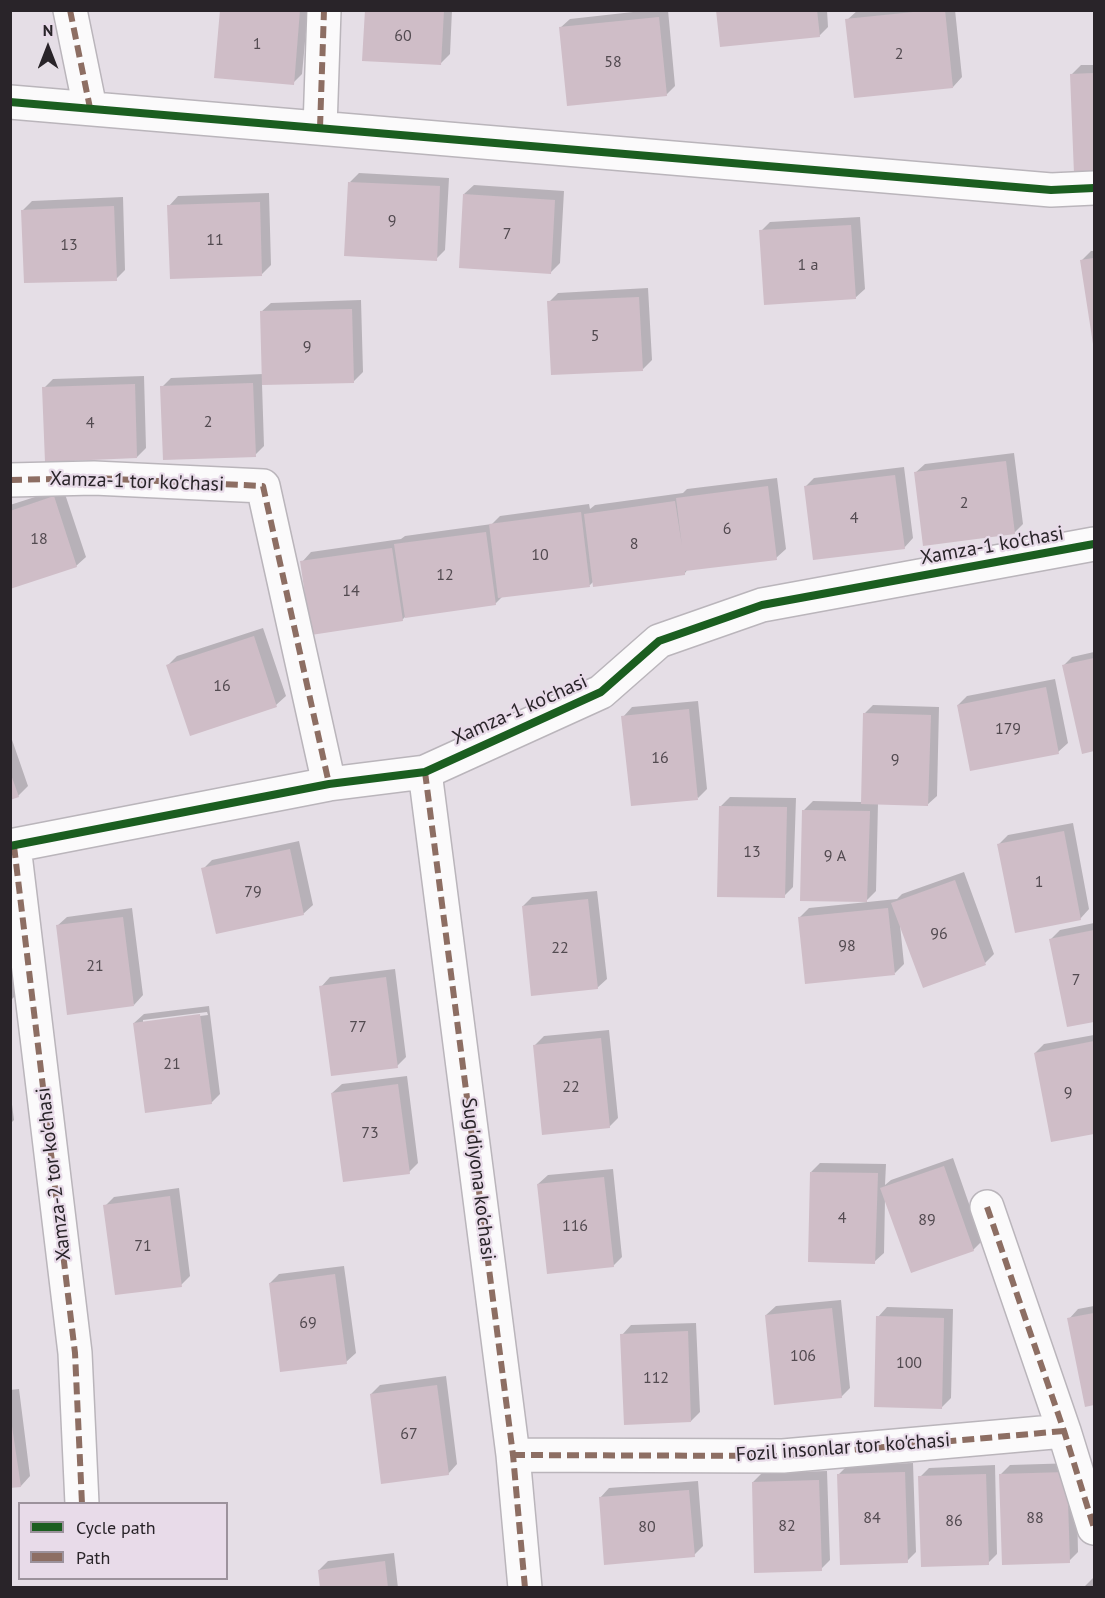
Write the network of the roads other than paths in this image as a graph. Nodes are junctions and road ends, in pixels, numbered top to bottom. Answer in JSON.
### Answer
{"nodes":[{"id":1,"x":69,"y":10,"type":"edge"},
{"id":2,"x":324,"y":10,"type":"edge"},
{"id":3,"x":10,"y":102,"type":"edge"},
{"id":4,"x":90,"y":108,"type":"junction"},
{"id":5,"x":320,"y":128,"type":"junction"},
{"id":6,"x":1095,"y":188,"type":"edge"},
{"id":7,"x":10,"y":480,"type":"edge"},
{"id":8,"x":1095,"y":544,"type":"edge"},
{"id":9,"x":425,"y":772,"type":"junction"},
{"id":10,"x":329,"y":784,"type":"junction"},
{"id":11,"x":12,"y":846,"type":"edge"},
{"id":12,"x":987,"y":1206,"type":"dead end"},
{"id":13,"x":1064,"y":1431,"type":"junction"},
{"id":14,"x":513,"y":1455,"type":"junction"},
{"id":15,"x":82,"y":1502,"type":"edge"},
{"id":16,"x":1095,"y":1528,"type":"edge"},
{"id":17,"x":525,"y":1587,"type":"edge"}],
"edges":[{"from":1,"to":4,"type":"street"},
{"from":2,"to":5,"type":"street"},
{"from":3,"to":4,"type":"street"},
{"from":4,"to":5,"type":"street"},
{"from":5,"to":6,"type":"street"},
{"from":7,"to":10,"type":"street","name":"Xamza-1 tor ko'chasi"},
{"from":8,"to":9,"type":"street","name":"Xamza-1 ko'chasi"},
{"from":9,"to":10,"type":"street","name":"Xamza-1 ko'chasi"},
{"from":9,"to":14,"type":"street","name":"Sug'diyona ko'chasi"},
{"from":10,"to":11,"type":"street","name":"Xamza-1 ko'chasi"},
{"from":11,"to":15,"type":"street","name":"Xamza-2 tor ko'chasi"},
{"from":12,"to":13,"type":"street"},
{"from":13,"to":14,"type":"street","name":"Fozil insonlar tor ko'chasi"},
{"from":13,"to":16,"type":"street"},
{"from":14,"to":17,"type":"street","name":"Sug'diyona ko'chasi"}]}
